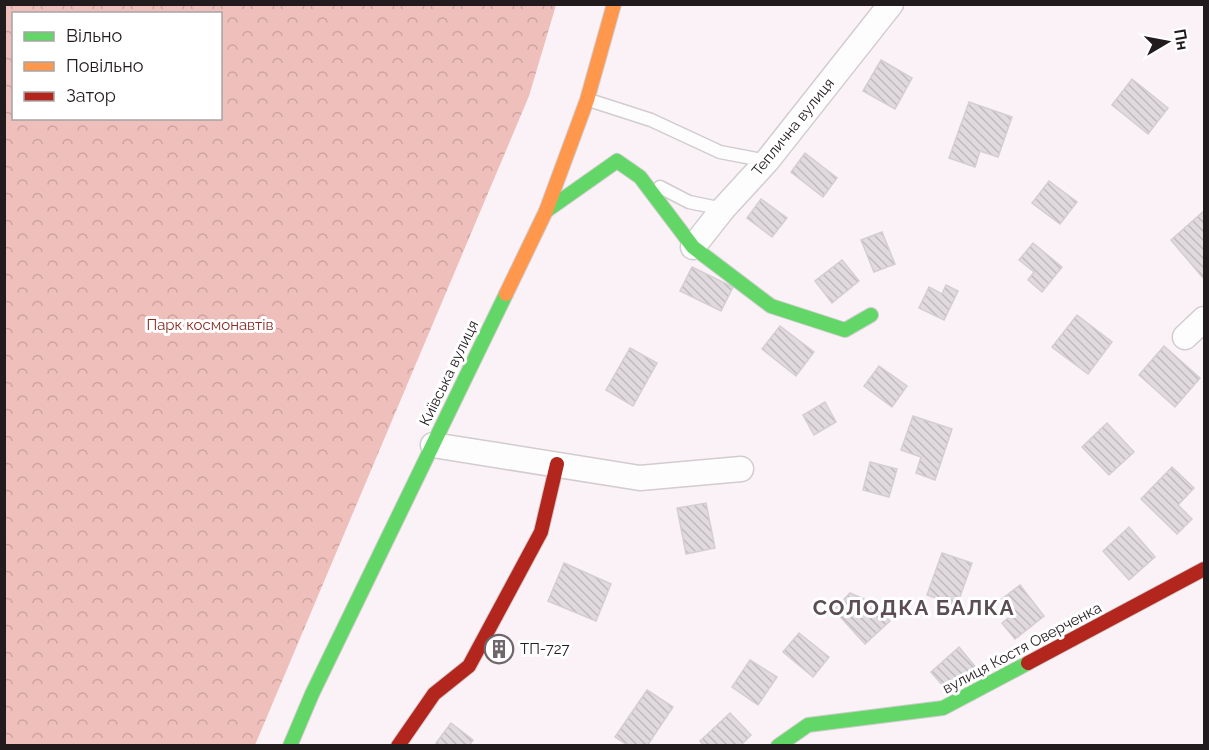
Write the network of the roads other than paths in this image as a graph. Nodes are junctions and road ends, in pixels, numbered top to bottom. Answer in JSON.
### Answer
{"nodes":[{"id":1,"x":614,"y":4,"type":"edge"},
{"id":2,"x":891,"y":4,"type":"edge"},
{"id":3,"x":588,"y":100,"type":"junction"},
{"id":4,"x":767,"y":161,"type":"junction"},
{"id":5,"x":640,"y":177,"type":"junction"},
{"id":6,"x":723,"y":209,"type":"junction"},
{"id":7,"x":546,"y":211,"type":"junction"},
{"id":8,"x":693,"y":247,"type":"junction"},
{"id":9,"x":871,"y":315,"type":"dead end"},
{"id":10,"x":1204,"y":319,"type":"edge"},
{"id":11,"x":1185,"y":337,"type":"dead end"},
{"id":12,"x":433,"y":445,"type":"junction"},
{"id":13,"x":557,"y":464,"type":"junction"},
{"id":14,"x":741,"y":469,"type":"dead end"},
{"id":15,"x":1204,"y":569,"type":"edge"},
{"id":16,"x":290,"y":746,"type":"edge"},
{"id":17,"x":398,"y":746,"type":"edge"},
{"id":18,"x":778,"y":746,"type":"edge"}],
"edges":[{"from":1,"to":3,"type":"street","name":"Київська вулиця"},
{"from":2,"to":4,"type":"street","name":"Теплична вулиця"},
{"from":3,"to":4,"type":"lane"},
{"from":3,"to":7,"type":"street","name":"Київська вулиця"},
{"from":4,"to":6,"type":"street","name":"Теплична вулиця"},
{"from":5,"to":6,"type":"lane"},
{"from":5,"to":7,"type":"street"},
{"from":5,"to":8,"type":"street"},
{"from":6,"to":8,"type":"street","name":"Теплична вулиця"},
{"from":7,"to":12,"type":"street","name":"Київська вулиця"},
{"from":8,"to":9,"type":"street"},
{"from":10,"to":11,"type":"street"},
{"from":12,"to":13,"type":"street"},
{"from":12,"to":16,"type":"street","name":"Київська вулиця"},
{"from":13,"to":14,"type":"street"},
{"from":13,"to":17,"type":"street"},
{"from":15,"to":18,"type":"street","name":"вулиця Костя Оверченка"}]}
